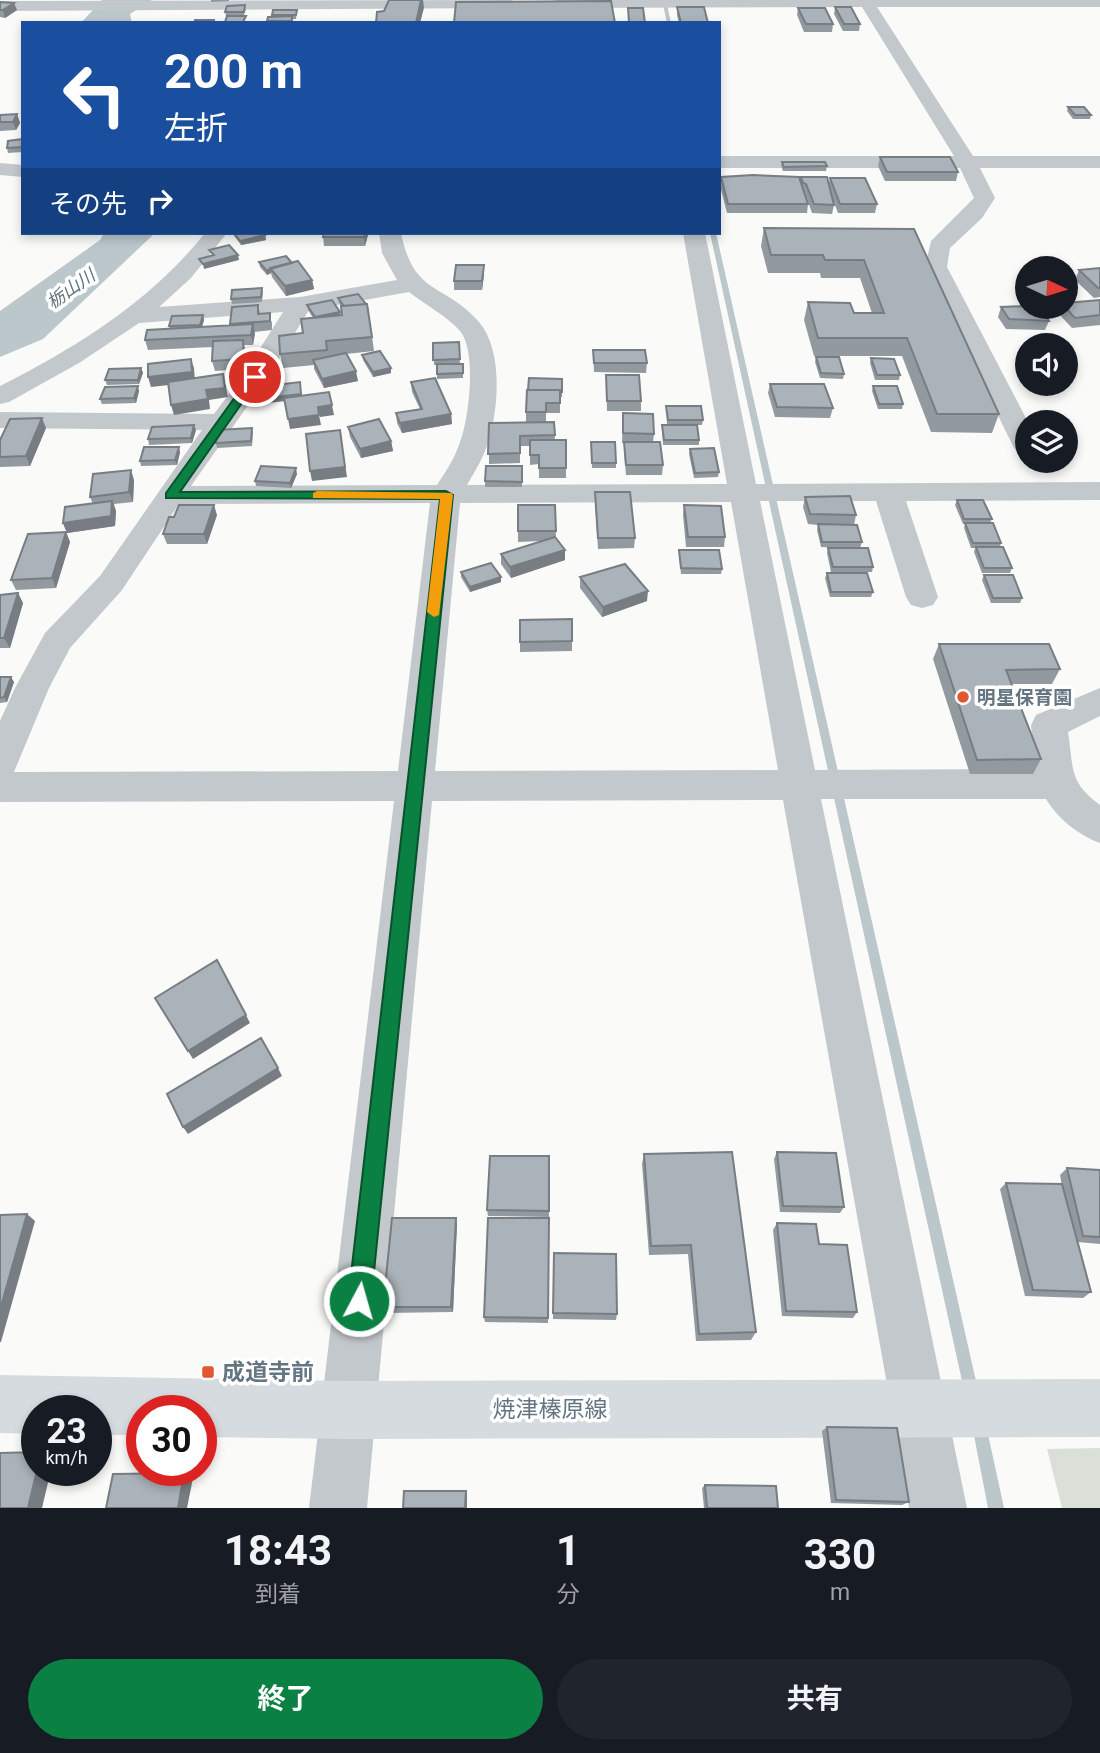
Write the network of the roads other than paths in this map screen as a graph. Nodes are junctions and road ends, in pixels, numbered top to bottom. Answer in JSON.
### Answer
{"nodes":[{"id":1,"x":270,"y":1,"type":"edge"},
{"id":2,"x":398,"y":1,"type":"edge"},
{"id":3,"x":649,"y":1,"type":"edge"},
{"id":4,"x":866,"y":1,"type":"edge"},
{"id":5,"x":1078,"y":1,"type":"edge"},
{"id":6,"x":32,"y":3,"type":"edge"},
{"id":7,"x":63,"y":3,"type":"edge"},
{"id":8,"x":435,"y":3,"type":"junction"},
{"id":9,"x":516,"y":3,"type":"edge"},
{"id":10,"x":542,"y":3,"type":"edge"},
{"id":11,"x":0,"y":6,"type":"edge"},
{"id":12,"x":1097,"y":9,"type":"edge"},
{"id":13,"x":259,"y":21,"type":"edge"},
{"id":14,"x":432,"y":21,"type":"edge"},
{"id":15,"x":653,"y":21,"type":"edge"},
{"id":16,"x":0,"y":23,"type":"edge"},
{"id":17,"x":721,"y":162,"type":"edge"},
{"id":18,"x":1100,"y":162,"type":"edge"},
{"id":19,"x":968,"y":163,"type":"junction"},
{"id":20,"x":0,"y":169,"type":"edge"},
{"id":21,"x":21,"y":171,"type":"edge"},
{"id":22,"x":214,"y":235,"type":"edge"},
{"id":23,"x":390,"y":235,"type":"edge"},
{"id":24,"x":694,"y":235,"type":"edge"},
{"id":25,"x":414,"y":284,"type":"junction"},
{"id":26,"x":300,"y":304,"type":"junction"},
{"id":27,"x":134,"y":316,"type":"junction"},
{"id":28,"x":0,"y":396,"type":"edge"},
{"id":29,"x":0,"y":420,"type":"edge"},
{"id":30,"x":221,"y":422,"type":"junction"},
{"id":31,"x":1015,"y":422,"type":"edge"},
{"id":32,"x":1041,"y":473,"type":"edge"},
{"id":33,"x":1050,"y":491,"type":"junction"},
{"id":34,"x":1100,"y":491,"type":"edge"},
{"id":35,"x":888,"y":492,"type":"junction"},
{"id":36,"x":741,"y":494,"type":"junction"},
{"id":37,"x":171,"y":495,"type":"junction"},
{"id":38,"x":446,"y":495,"type":"junction"},
{"id":39,"x":922,"y":597,"type":"dead end"},
{"id":40,"x":1100,"y":701,"type":"edge"},
{"id":41,"x":0,"y":764,"type":"edge"},
{"id":42,"x":1057,"y":784,"type":"junction"},
{"id":43,"x":801,"y":785,"type":"junction"},
{"id":44,"x":0,"y":787,"type":"edge"},
{"id":45,"x":415,"y":787,"type":"junction"},
{"id":46,"x":1100,"y":827,"type":"edge"},
{"id":47,"x":0,"y":1404,"type":"edge"},
{"id":48,"x":918,"y":1408,"type":"junction"},
{"id":49,"x":1100,"y":1408,"type":"edge"},
{"id":50,"x":348,"y":1410,"type":"junction"},
{"id":51,"x":338,"y":1508,"type":"edge"},
{"id":52,"x":938,"y":1508,"type":"edge"}],
"edges":[{"from":1,"to":2,"type":"street"},
{"from":1,"to":7,"type":"street"},
{"from":1,"to":13,"type":"street"},
{"from":2,"to":8,"type":"street"},
{"from":3,"to":4,"type":"street"},
{"from":3,"to":10,"type":"street"},
{"from":3,"to":15,"type":"street"},
{"from":4,"to":5,"type":"street"},
{"from":4,"to":19,"type":"street"},
{"from":5,"to":12,"type":"street"},
{"from":6,"to":7,"type":"street"},
{"from":6,"to":11,"type":"street"},
{"from":6,"to":16,"type":"street"},
{"from":8,"to":9,"type":"street"},
{"from":8,"to":14,"type":"street"},
{"from":17,"to":19,"type":"street"},
{"from":18,"to":19,"type":"street"},
{"from":19,"to":31,"type":"street"},
{"from":20,"to":21,"type":"street"},
{"from":22,"to":27,"type":"street"},
{"from":23,"to":25,"type":"street"},
{"from":24,"to":36,"type":"street"},
{"from":25,"to":26,"type":"street"},
{"from":25,"to":38,"type":"street"},
{"from":26,"to":27,"type":"street"},
{"from":26,"to":30,"type":"street"},
{"from":27,"to":28,"type":"street"},
{"from":29,"to":30,"type":"street"},
{"from":30,"to":37,"type":"street"},
{"from":32,"to":33,"type":"street"},
{"from":33,"to":34,"type":"street"},
{"from":33,"to":35,"type":"street"},
{"from":35,"to":36,"type":"street"},
{"from":35,"to":39,"type":"street"},
{"from":36,"to":38,"type":"street"},
{"from":36,"to":43,"type":"street"},
{"from":37,"to":38,"type":"street"},
{"from":37,"to":41,"type":"street"},
{"from":38,"to":45,"type":"street"},
{"from":40,"to":42,"type":"street"},
{"from":42,"to":43,"type":"street"},
{"from":42,"to":46,"type":"street"},
{"from":43,"to":45,"type":"street"},
{"from":43,"to":48,"type":"street"},
{"from":44,"to":45,"type":"street"},
{"from":45,"to":50,"type":"street"},
{"from":47,"to":50,"type":"main road","name":"焼津榛原線"},
{"from":48,"to":49,"type":"main road","name":"焼津榛原線"},
{"from":48,"to":50,"type":"main road","name":"焼津榛原線"},
{"from":48,"to":52,"type":"street"},
{"from":50,"to":51,"type":"street"}]}
